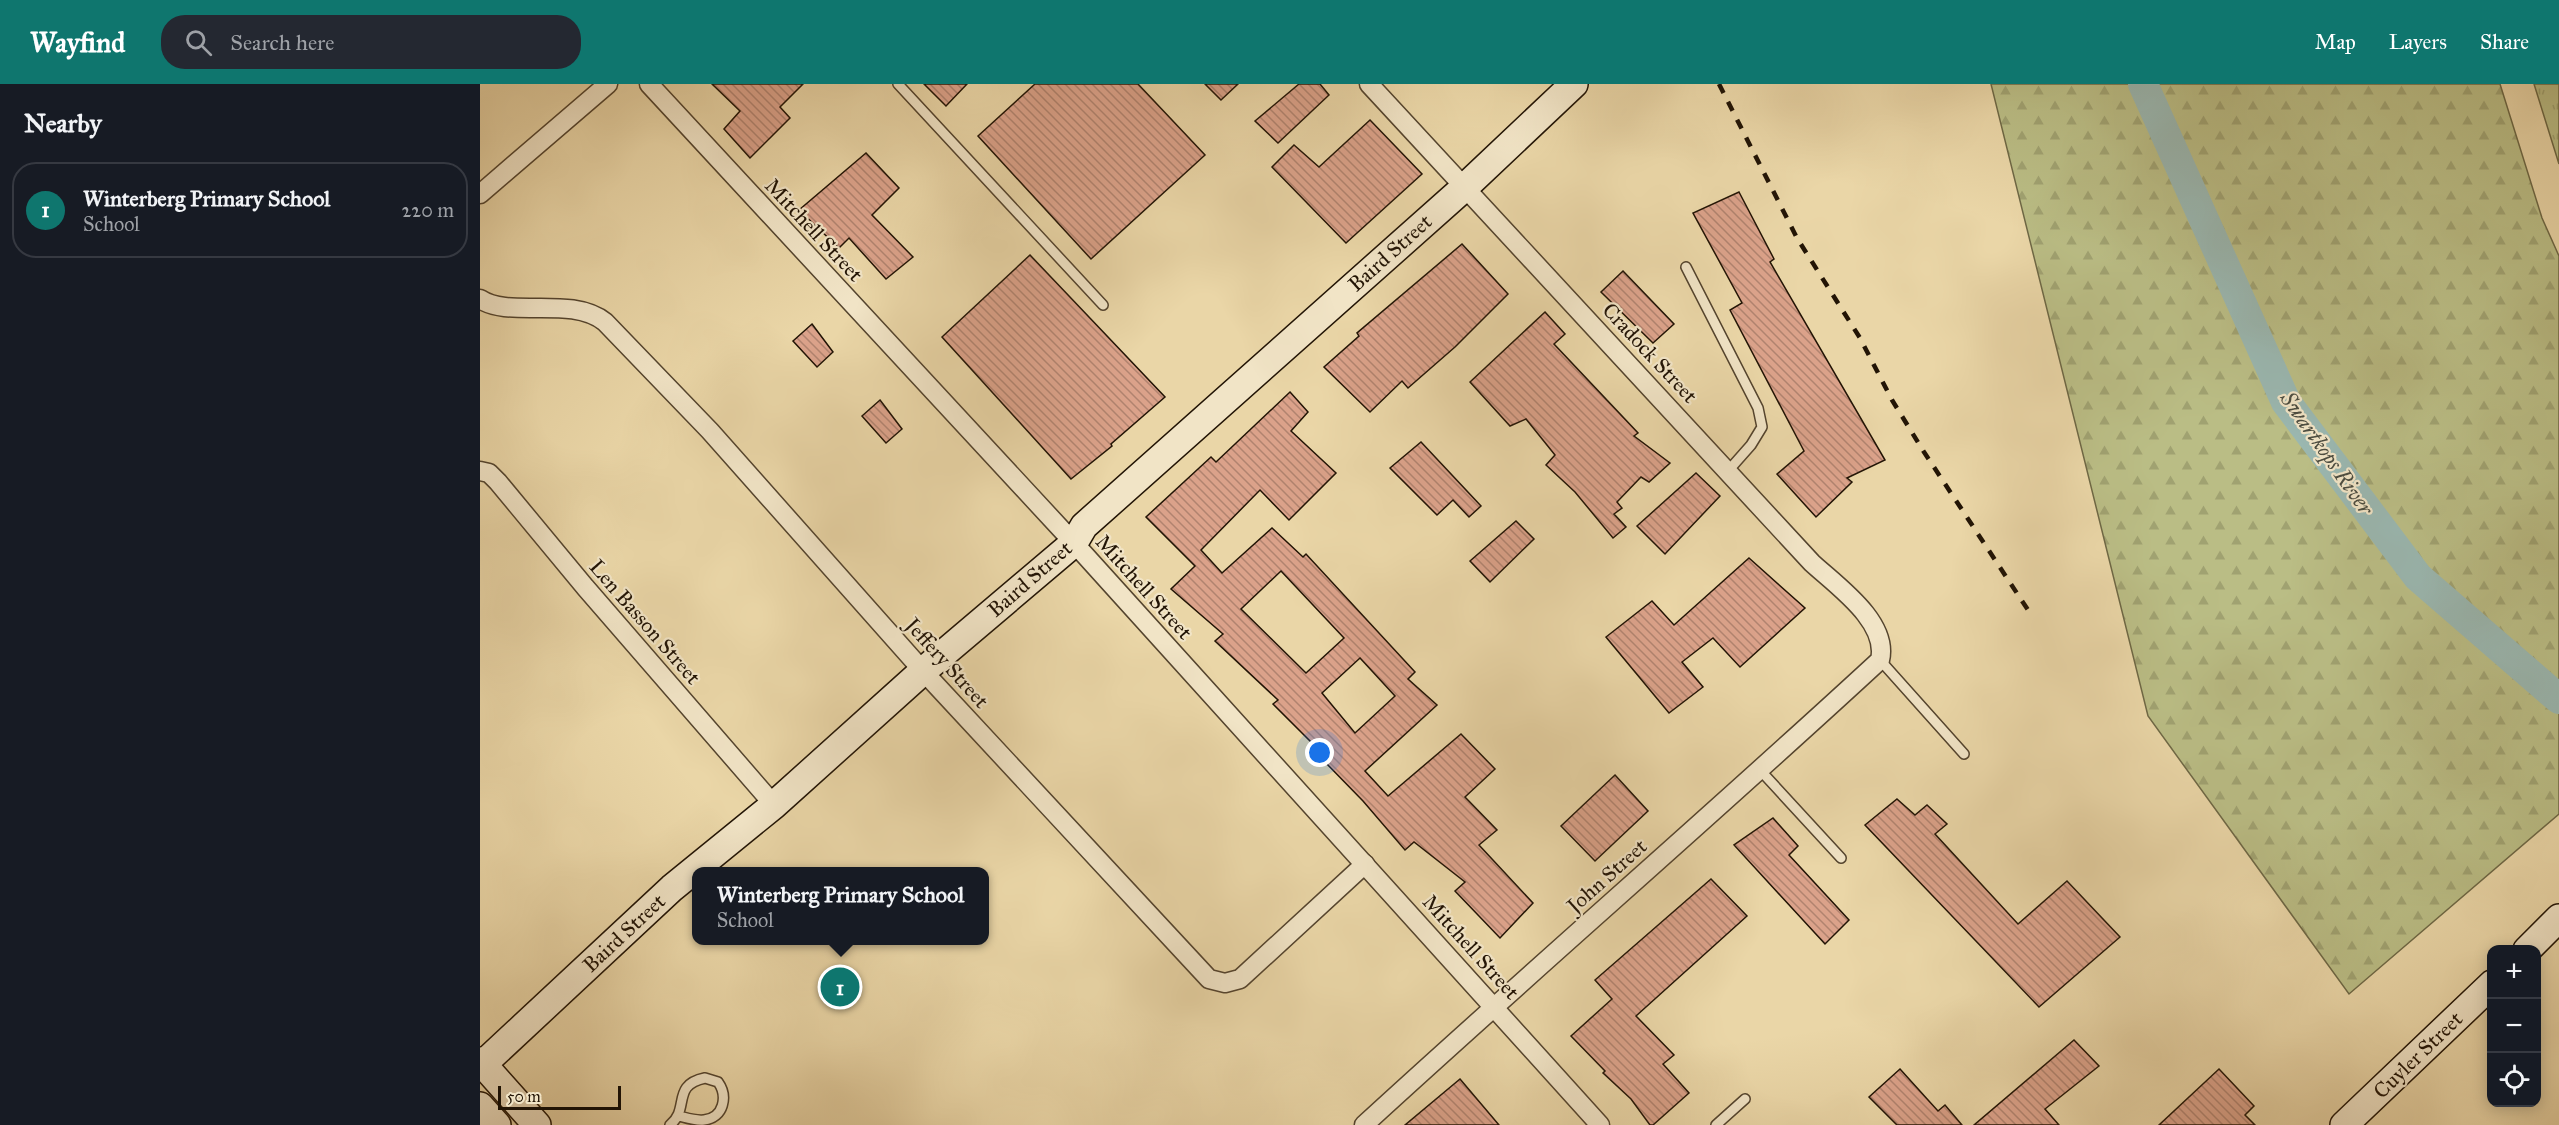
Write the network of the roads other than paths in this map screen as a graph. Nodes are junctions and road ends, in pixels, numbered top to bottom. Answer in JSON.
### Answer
{"nodes":[{"id":1,"x":608,"y":84,"type":"edge"},
{"id":2,"x":649,"y":84,"type":"edge"},
{"id":3,"x":898,"y":84,"type":"edge"},
{"id":4,"x":1369,"y":84,"type":"edge"},
{"id":5,"x":1574,"y":84,"type":"edge"},
{"id":6,"x":1465,"y":187,"type":"junction"},
{"id":7,"x":480,"y":194,"type":"edge"},
{"id":8,"x":1686,"y":267,"type":"dead end"},
{"id":9,"x":480,"y":299,"type":"edge"},
{"id":10,"x":1103,"y":305,"type":"dead end"},
{"id":11,"x":480,"y":471,"type":"edge"},
{"id":12,"x":1728,"y":471,"type":"junction"},
{"id":13,"x":1074,"y":543,"type":"junction"},
{"id":14,"x":1880,"y":660,"type":"junction"},
{"id":15,"x":923,"y":671,"type":"junction"},
{"id":16,"x":1964,"y":754,"type":"dead end"},
{"id":17,"x":1760,"y":770,"type":"junction"},
{"id":18,"x":774,"y":805,"type":"junction"},
{"id":19,"x":1841,"y":858,"type":"dead end"},
{"id":20,"x":1365,"y":864,"type":"junction"},
{"id":21,"x":698,"y":867,"type":"edge"},
{"id":22,"x":692,"y":872,"type":"edge"},
{"id":23,"x":2559,"y":918,"type":"edge"},
{"id":24,"x":2532,"y":945,"type":"edge"},
{"id":25,"x":2487,"y":988,"type":"edge"},
{"id":26,"x":1494,"y":1006,"type":"junction"},
{"id":27,"x":481,"y":1064,"type":"edge"},
{"id":28,"x":1745,"y":1099,"type":"dead end"},
{"id":29,"x":480,"y":1107,"type":"edge"},
{"id":30,"x":679,"y":1116,"type":"junction"},
{"id":31,"x":497,"y":1125,"type":"edge"},
{"id":32,"x":537,"y":1125,"type":"edge"},
{"id":33,"x":670,"y":1125,"type":"edge"},
{"id":34,"x":1364,"y":1125,"type":"edge"},
{"id":35,"x":1600,"y":1125,"type":"edge"},
{"id":36,"x":1716,"y":1125,"type":"edge"},
{"id":37,"x":2344,"y":1125,"type":"edge"}],
"edges":[{"from":1,"to":7,"type":"street"},
{"from":2,"to":13,"type":"street","name":"Mitchell Street"},
{"from":3,"to":10,"type":"lane"},
{"from":4,"to":6,"type":"street","name":"Cradock Street"},
{"from":5,"to":6,"type":"street","name":"Baird Street"},
{"from":6,"to":12,"type":"street","name":"Cradock Street"},
{"from":6,"to":13,"type":"street","name":"Baird Street"},
{"from":8,"to":12,"type":"lane"},
{"from":9,"to":15,"type":"street","name":"Jeffery Street"},
{"from":11,"to":18,"type":"street","name":"Len Basson Street"},
{"from":12,"to":14,"type":"street","name":"Cradock Street"},
{"from":13,"to":15,"type":"street","name":"Baird Street"},
{"from":13,"to":20,"type":"street","name":"Mitchell Street"},
{"from":14,"to":16,"type":"lane"},
{"from":14,"to":17,"type":"street","name":"John Street"},
{"from":15,"to":18,"type":"street","name":"Baird Street"},
{"from":15,"to":20,"type":"street","name":"Jeffery Street"},
{"from":17,"to":19,"type":"lane"},
{"from":17,"to":26,"type":"street","name":"John Street"},
{"from":18,"to":21,"type":"street","name":"Baird Street"},
{"from":20,"to":26,"type":"street","name":"Mitchell Street"},
{"from":22,"to":27,"type":"street","name":"Baird Street"},
{"from":23,"to":24,"type":"street"},
{"from":25,"to":37,"type":"street","name":"Cuyler Street"},
{"from":26,"to":34,"type":"street","name":"John Street"},
{"from":26,"to":35,"type":"street","name":"Mitchell Street"},
{"from":27,"to":32,"type":"street"},
{"from":28,"to":36,"type":"lane"},
{"from":29,"to":31,"type":"street"},
{"from":30,"to":30,"type":"lane"},
{"from":30,"to":33,"type":"lane"}]}
